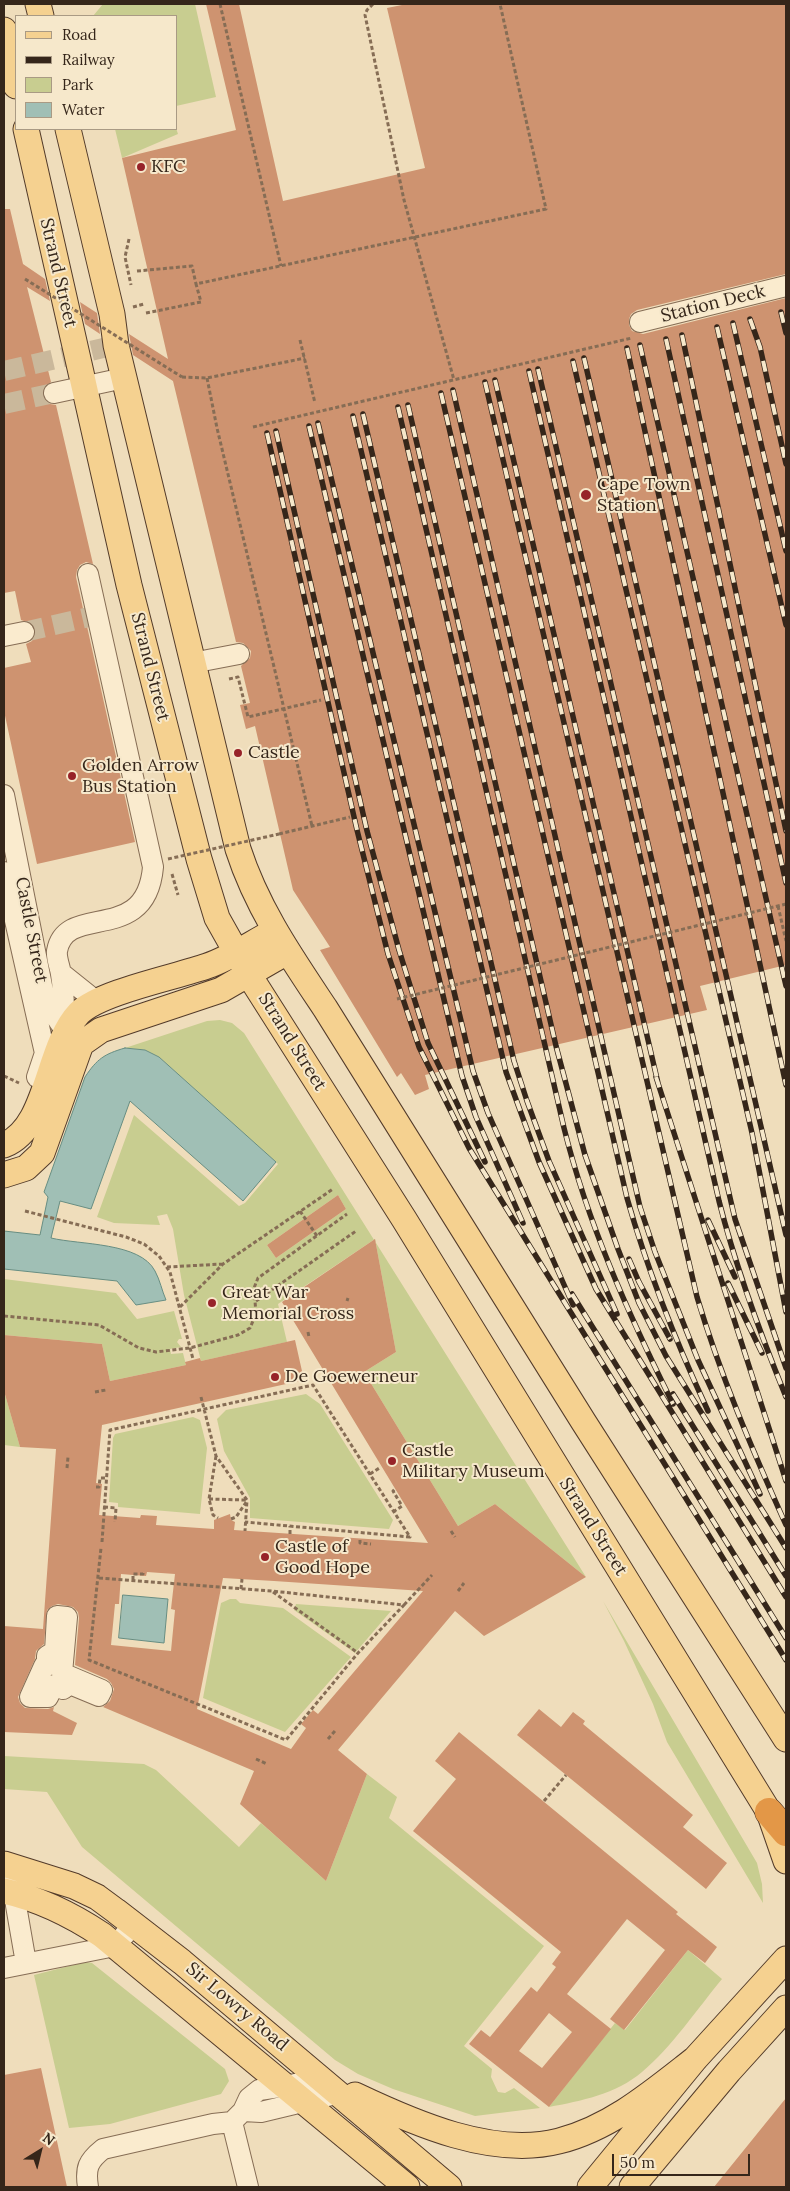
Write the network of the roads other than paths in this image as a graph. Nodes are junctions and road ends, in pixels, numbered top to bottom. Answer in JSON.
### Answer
{"nodes":[{"id":1,"x":4,"y":30,"type":"edge"},
{"id":2,"x":15,"y":81,"type":"edge"},
{"id":3,"x":26,"y":130,"type":"edge"},
{"id":4,"x":68,"y":130,"type":"edge"},
{"id":5,"x":786,"y":286,"type":"edge"},
{"id":6,"x":641,"y":329,"type":"road end"},
{"id":7,"x":124,"y":378,"type":"junction"},
{"id":8,"x":84,"y":386,"type":"junction"},
{"id":9,"x":54,"y":393,"type":"tunnel mouth"},
{"id":10,"x":88,"y":574,"type":"dead end"},
{"id":11,"x":24,"y":632,"type":"tunnel mouth"},
{"id":12,"x":4,"y":636,"type":"edge"},
{"id":13,"x":239,"y":654,"type":"dead end"},
{"id":14,"x":192,"y":662,"type":"junction"},
{"id":15,"x":4,"y":795,"type":"edge"},
{"id":16,"x":4,"y":872,"type":"edge"},
{"id":17,"x":275,"y":930,"type":"junction"},
{"id":18,"x":235,"y":952,"type":"junction"},
{"id":19,"x":287,"y":952,"type":"junction"},
{"id":20,"x":61,"y":972,"type":"junction"},
{"id":21,"x":249,"y":975,"type":"junction"},
{"id":22,"x":96,"y":1001,"type":"junction"},
{"id":23,"x":73,"y":1037,"type":"junction"},
{"id":24,"x":4,"y":1141,"type":"edge"},
{"id":25,"x":4,"y":1146,"type":"edge"},
{"id":26,"x":4,"y":1175,"type":"edge"},
{"id":27,"x":102,"y":1690,"type":"joint"},
{"id":28,"x":786,"y":1739,"type":"edge"},
{"id":29,"x":768,"y":1812,"type":"junction"},
{"id":30,"x":786,"y":1832,"type":"edge"},
{"id":31,"x":786,"y":1861,"type":"edge"},
{"id":32,"x":9,"y":1865,"type":"edge"},
{"id":33,"x":9,"y":1892,"type":"edge"},
{"id":34,"x":134,"y":1924,"type":"junction"},
{"id":35,"x":115,"y":1946,"type":"junction"},
{"id":36,"x":786,"y":1959,"type":"edge"},
{"id":37,"x":26,"y":1963,"type":"junction"},
{"id":38,"x":4,"y":1968,"type":"edge"},
{"id":39,"x":786,"y":2008,"type":"edge"},
{"id":40,"x":699,"y":2054,"type":"junction"},
{"id":41,"x":331,"y":2086,"type":"junction"},
{"id":42,"x":295,"y":2094,"type":"junction"},
{"id":43,"x":237,"y":2117,"type":"junction"},
{"id":44,"x":88,"y":2187,"type":"edge"},
{"id":45,"x":248,"y":2187,"type":"edge"},
{"id":46,"x":407,"y":2187,"type":"edge"},
{"id":47,"x":449,"y":2187,"type":"edge"},
{"id":48,"x":590,"y":2187,"type":"edge"},
{"id":49,"x":632,"y":2187,"type":"edge"}],
"edges":[{"from":1,"to":2,"type":"main road"},
{"from":3,"to":8,"type":"main road","name":"Strand Street"},
{"from":4,"to":7,"type":"main road"},
{"from":5,"to":6,"type":"street","name":"Station Deck"},
{"from":7,"to":8,"type":"street"},
{"from":7,"to":14,"type":"main road"},
{"from":8,"to":9,"type":"street"},
{"from":8,"to":18,"type":"main road","name":"Strand Street"},
{"from":10,"to":20,"type":"street"},
{"from":11,"to":12,"type":"street"},
{"from":13,"to":14,"type":"street"},
{"from":14,"to":17,"type":"main road"},
{"from":15,"to":23,"type":"street","name":"Castle Street"},
{"from":16,"to":24,"type":"street"},
{"from":17,"to":18,"type":"main road"},
{"from":17,"to":19,"type":"main road"},
{"from":18,"to":21,"type":"main road","name":"Strand Street"},
{"from":18,"to":22,"type":"main road"},
{"from":19,"to":21,"type":"main road"},
{"from":19,"to":28,"type":"main road"},
{"from":20,"to":22,"type":"street"},
{"from":20,"to":23,"type":"street"},
{"from":21,"to":23,"type":"main road"},
{"from":21,"to":29,"type":"main road","name":"Strand Street"},
{"from":22,"to":23,"type":"main road"},
{"from":23,"to":25,"type":"main road"},
{"from":23,"to":26,"type":"main road"},
{"from":27,"to":27,"type":"street"},
{"from":29,"to":30,"type":"highway"},
{"from":29,"to":31,"type":"main road","name":"Strand Street"},
{"from":32,"to":33,"type":"street"},
{"from":32,"to":34,"type":"main road","name":"Sir Lowry Road"},
{"from":33,"to":35,"type":"main road","name":"Sir Lowry Road"},
{"from":33,"to":37,"type":"street"},
{"from":34,"to":35,"type":"street"},
{"from":34,"to":41,"type":"main road","name":"Sir Lowry Road"},
{"from":35,"to":37,"type":"street"},
{"from":35,"to":42,"type":"main road","name":"Sir Lowry Road"},
{"from":36,"to":40,"type":"main road"},
{"from":37,"to":38,"type":"street"},
{"from":39,"to":49,"type":"main road"},
{"from":40,"to":41,"type":"main road"},
{"from":40,"to":48,"type":"main road"},
{"from":41,"to":42,"type":"street"},
{"from":41,"to":47,"type":"main road","name":"Sir Lowry Road"},
{"from":42,"to":43,"type":"street"},
{"from":42,"to":46,"type":"main road","name":"Sir Lowry Road"},
{"from":43,"to":44,"type":"street"},
{"from":43,"to":45,"type":"street"}]}
